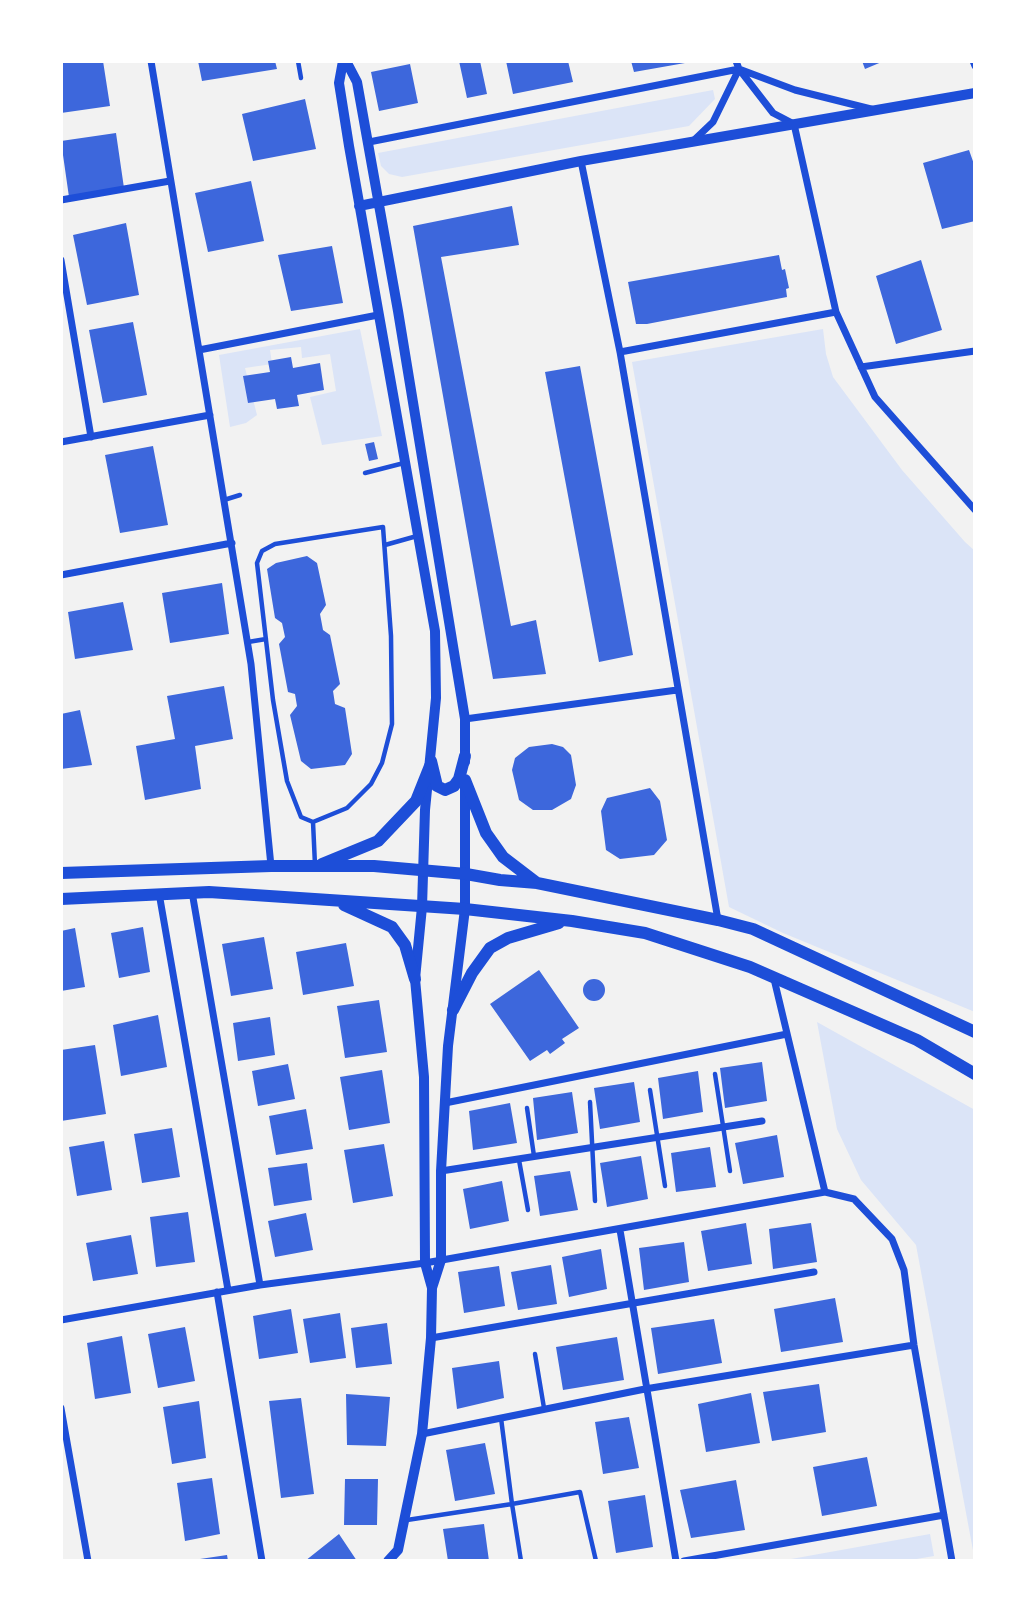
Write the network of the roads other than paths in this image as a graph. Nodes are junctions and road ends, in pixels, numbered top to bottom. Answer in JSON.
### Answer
{"nodes":[{"id":1,"x":151,"y":61,"type":"edge"},
{"id":2,"x":298,"y":61,"type":"edge"},
{"id":3,"x":344,"y":61,"type":"edge"},
{"id":4,"x":738,"y":65,"type":"edge"},
{"id":5,"x":301,"y":78,"type":"dead end"},
{"id":6,"x":975,"y":93,"type":"edge"},
{"id":7,"x":875,"y":110,"type":"junction"},
{"id":8,"x":794,"y":124,"type":"junction"},
{"id":9,"x":369,"y":142,"type":"junction"},
{"id":10,"x":692,"y":142,"type":"junction"},
{"id":11,"x":581,"y":161,"type":"junction"},
{"id":12,"x":170,"y":181,"type":"junction"},
{"id":13,"x":61,"y":200,"type":"edge"},
{"id":14,"x":379,"y":202,"type":"junction"},
{"id":15,"x":359,"y":206,"type":"junction"},
{"id":16,"x":61,"y":260,"type":"edge"},
{"id":17,"x":836,"y":312,"type":"junction"},
{"id":18,"x":378,"y":315,"type":"junction"},
{"id":19,"x":199,"y":349,"type":"junction"},
{"id":20,"x":975,"y":351,"type":"edge"},
{"id":21,"x":621,"y":352,"type":"junction"},
{"id":22,"x":861,"y":367,"type":"junction"},
{"id":23,"x":210,"y":415,"type":"junction"},
{"id":24,"x":90,"y":437,"type":"junction"},
{"id":25,"x":61,"y":442,"type":"edge"},
{"id":26,"x":405,"y":463,"type":"junction"},
{"id":27,"x":365,"y":473,"type":"dead end"},
{"id":28,"x":240,"y":495,"type":"dead end"},
{"id":29,"x":224,"y":500,"type":"junction"},
{"id":30,"x":975,"y":510,"type":"edge"},
{"id":31,"x":418,"y":536,"type":"junction"},
{"id":32,"x":232,"y":543,"type":"junction"},
{"id":33,"x":385,"y":545,"type":"junction"},
{"id":34,"x":61,"y":575,"type":"edge"},
{"id":35,"x":266,"y":639,"type":"junction"},
{"id":36,"x":247,"y":642,"type":"junction"},
{"id":37,"x":677,"y":690,"type":"junction"},
{"id":38,"x":465,"y":719,"type":"junction"},
{"id":39,"x":465,"y":756,"type":"junction"},
{"id":40,"x":430,"y":761,"type":"junction"},
{"id":41,"x":465,"y":780,"type":"junction"},
{"id":42,"x":313,"y":822,"type":"junction"},
{"id":43,"x":271,"y":866,"type":"junction"},
{"id":44,"x":315,"y":866,"type":"junction"},
{"id":45,"x":424,"y":870,"type":"junction"},
{"id":46,"x":61,"y":873,"type":"edge"},
{"id":47,"x":466,"y":874,"type":"junction"},
{"id":48,"x":537,"y":883,"type":"junction"},
{"id":49,"x":192,"y":892,"type":"junction"},
{"id":50,"x":159,"y":893,"type":"junction"},
{"id":51,"x":61,"y":899,"type":"edge"},
{"id":52,"x":334,"y":900,"type":"junction"},
{"id":53,"x":422,"y":907,"type":"junction"},
{"id":54,"x":464,"y":909,"type":"junction"},
{"id":55,"x":718,"y":920,"type":"junction"},
{"id":56,"x":572,"y":921,"type":"junction"},
{"id":57,"x":774,"y":977,"type":"junction"},
{"id":58,"x":415,"y":979,"type":"junction"},
{"id":59,"x":453,"y":1010,"type":"junction"},
{"id":60,"x":975,"y":1032,"type":"edge"},
{"id":61,"x":787,"y":1034,"type":"junction"},
{"id":62,"x":975,"y":1073,"type":"edge"},
{"id":63,"x":715,"y":1074,"type":"dead end"},
{"id":64,"x":650,"y":1090,"type":"dead end"},
{"id":65,"x":590,"y":1102,"type":"dead end"},
{"id":66,"x":445,"y":1103,"type":"junction"},
{"id":67,"x":527,"y":1108,"type":"dead end"},
{"id":68,"x":762,"y":1121,"type":"dead end"},
{"id":69,"x":723,"y":1127,"type":"junction"},
{"id":70,"x":656,"y":1138,"type":"junction"},
{"id":71,"x":593,"y":1147,"type":"junction"},
{"id":72,"x":534,"y":1156,"type":"junction"},
{"id":73,"x":519,"y":1159,"type":"junction"},
{"id":74,"x":441,"y":1171,"type":"junction"},
{"id":75,"x":730,"y":1171,"type":"dead end"},
{"id":76,"x":665,"y":1186,"type":"dead end"},
{"id":77,"x":825,"y":1192,"type":"junction"},
{"id":78,"x":595,"y":1201,"type":"dead end"},
{"id":79,"x":528,"y":1210,"type":"dead end"},
{"id":80,"x":620,"y":1230,"type":"junction"},
{"id":81,"x":441,"y":1260,"type":"junction"},
{"id":82,"x":425,"y":1263,"type":"junction"},
{"id":83,"x":814,"y":1272,"type":"dead end"},
{"id":84,"x":260,"y":1285,"type":"junction"},
{"id":85,"x":432,"y":1288,"type":"junction"},
{"id":86,"x":228,"y":1290,"type":"junction"},
{"id":87,"x":217,"y":1292,"type":"junction"},
{"id":88,"x":632,"y":1305,"type":"junction"},
{"id":89,"x":61,"y":1320,"type":"edge"},
{"id":90,"x":431,"y":1338,"type":"junction"},
{"id":91,"x":914,"y":1345,"type":"junction"},
{"id":92,"x":535,"y":1354,"type":"dead end"},
{"id":93,"x":645,"y":1389,"type":"junction"},
{"id":94,"x":61,"y":1408,"type":"edge"},
{"id":95,"x":544,"y":1408,"type":"junction"},
{"id":96,"x":501,"y":1417,"type":"junction"},
{"id":97,"x":422,"y":1434,"type":"junction"},
{"id":98,"x":513,"y":1504,"type":"junction"},
{"id":99,"x":944,"y":1515,"type":"junction"},
{"id":100,"x":404,"y":1521,"type":"junction"},
{"id":101,"x":391,"y":1559,"type":"edge"},
{"id":102,"x":88,"y":1561,"type":"edge"},
{"id":103,"x":262,"y":1561,"type":"edge"},
{"id":104,"x":521,"y":1561,"type":"edge"},
{"id":105,"x":596,"y":1561,"type":"edge"},
{"id":106,"x":676,"y":1561,"type":"edge"},
{"id":107,"x":684,"y":1561,"type":"edge"},
{"id":108,"x":952,"y":1561,"type":"edge"}],
"edges":[{"from":1,"to":12,"type":"street"},
{"from":2,"to":5,"type":"lane"},
{"from":3,"to":9,"type":"street"},
{"from":3,"to":15,"type":"street"},
{"from":4,"to":7,"type":"street"},
{"from":4,"to":8,"type":"street"},
{"from":4,"to":9,"type":"street"},
{"from":4,"to":10,"type":"street"},
{"from":6,"to":7,"type":"street"},
{"from":7,"to":8,"type":"street"},
{"from":8,"to":10,"type":"street"},
{"from":8,"to":17,"type":"street"},
{"from":9,"to":14,"type":"street"},
{"from":10,"to":11,"type":"street"},
{"from":11,"to":14,"type":"street"},
{"from":11,"to":21,"type":"street"},
{"from":12,"to":13,"type":"street"},
{"from":12,"to":19,"type":"street"},
{"from":14,"to":15,"type":"street"},
{"from":14,"to":38,"type":"street"},
{"from":15,"to":18,"type":"street"},
{"from":16,"to":24,"type":"street"},
{"from":17,"to":21,"type":"street"},
{"from":17,"to":22,"type":"street"},
{"from":18,"to":19,"type":"street"},
{"from":18,"to":26,"type":"street"},
{"from":19,"to":23,"type":"street"},
{"from":20,"to":22,"type":"street"},
{"from":21,"to":37,"type":"street"},
{"from":22,"to":30,"type":"street"},
{"from":23,"to":24,"type":"street"},
{"from":23,"to":29,"type":"street"},
{"from":24,"to":25,"type":"street"},
{"from":26,"to":27,"type":"lane"},
{"from":26,"to":31,"type":"street"},
{"from":28,"to":29,"type":"lane"},
{"from":29,"to":32,"type":"street"},
{"from":31,"to":33,"type":"lane"},
{"from":31,"to":40,"type":"street"},
{"from":32,"to":34,"type":"street"},
{"from":32,"to":36,"type":"street"},
{"from":33,"to":35,"type":"lane"},
{"from":33,"to":42,"type":"lane"},
{"from":35,"to":36,"type":"lane"},
{"from":35,"to":42,"type":"lane"},
{"from":36,"to":43,"type":"street"},
{"from":37,"to":38,"type":"street"},
{"from":37,"to":55,"type":"street"},
{"from":38,"to":39,"type":"street"},
{"from":39,"to":40,"type":"main road"},
{"from":39,"to":41,"type":"street"},
{"from":40,"to":44,"type":"main road"},
{"from":40,"to":45,"type":"street"},
{"from":41,"to":47,"type":"street"},
{"from":41,"to":48,"type":"main road"},
{"from":42,"to":44,"type":"lane"},
{"from":43,"to":44,"type":"main road"},
{"from":43,"to":46,"type":"main road"},
{"from":44,"to":45,"type":"main road"},
{"from":45,"to":47,"type":"main road"},
{"from":45,"to":53,"type":"street"},
{"from":47,"to":48,"type":"main road"},
{"from":47,"to":54,"type":"street"},
{"from":48,"to":55,"type":"main road"},
{"from":49,"to":50,"type":"main road"},
{"from":49,"to":52,"type":"main road"},
{"from":49,"to":84,"type":"street"},
{"from":50,"to":51,"type":"main road"},
{"from":50,"to":86,"type":"street"},
{"from":52,"to":53,"type":"main road"},
{"from":52,"to":58,"type":"main road"},
{"from":53,"to":54,"type":"main road"},
{"from":53,"to":58,"type":"street"},
{"from":54,"to":56,"type":"main road"},
{"from":54,"to":59,"type":"street"},
{"from":55,"to":60,"type":"main road"},
{"from":56,"to":57,"type":"main road"},
{"from":56,"to":59,"type":"main road"},
{"from":57,"to":61,"type":"street"},
{"from":57,"to":62,"type":"main road"},
{"from":58,"to":82,"type":"street"},
{"from":59,"to":66,"type":"street"},
{"from":61,"to":66,"type":"street"},
{"from":61,"to":77,"type":"street"},
{"from":63,"to":69,"type":"lane"},
{"from":64,"to":70,"type":"lane"},
{"from":65,"to":71,"type":"lane"},
{"from":66,"to":74,"type":"street"},
{"from":67,"to":72,"type":"lane"},
{"from":68,"to":69,"type":"street"},
{"from":69,"to":70,"type":"street"},
{"from":69,"to":75,"type":"lane"},
{"from":70,"to":71,"type":"street"},
{"from":70,"to":76,"type":"lane"},
{"from":71,"to":72,"type":"street"},
{"from":71,"to":78,"type":"lane"},
{"from":72,"to":73,"type":"street"},
{"from":73,"to":74,"type":"street"},
{"from":73,"to":79,"type":"lane"},
{"from":74,"to":81,"type":"street"},
{"from":77,"to":80,"type":"street"},
{"from":77,"to":91,"type":"street"},
{"from":80,"to":81,"type":"street"},
{"from":80,"to":88,"type":"street"},
{"from":81,"to":82,"type":"street"},
{"from":81,"to":85,"type":"street"},
{"from":82,"to":84,"type":"street"},
{"from":82,"to":85,"type":"street"},
{"from":83,"to":88,"type":"street"},
{"from":84,"to":86,"type":"street"},
{"from":85,"to":90,"type":"street"},
{"from":86,"to":87,"type":"street"},
{"from":87,"to":89,"type":"street"},
{"from":87,"to":103,"type":"street"},
{"from":88,"to":90,"type":"street"},
{"from":88,"to":93,"type":"street"},
{"from":90,"to":97,"type":"street"},
{"from":91,"to":93,"type":"street"},
{"from":91,"to":99,"type":"street"},
{"from":92,"to":95,"type":"lane"},
{"from":93,"to":95,"type":"street"},
{"from":93,"to":106,"type":"street"},
{"from":94,"to":102,"type":"street"},
{"from":95,"to":96,"type":"street"},
{"from":96,"to":97,"type":"street"},
{"from":96,"to":98,"type":"lane"},
{"from":97,"to":100,"type":"street"},
{"from":98,"to":100,"type":"lane"},
{"from":98,"to":104,"type":"lane"},
{"from":98,"to":105,"type":"lane"},
{"from":99,"to":107,"type":"street"},
{"from":99,"to":108,"type":"street"},
{"from":100,"to":101,"type":"street"}]}
